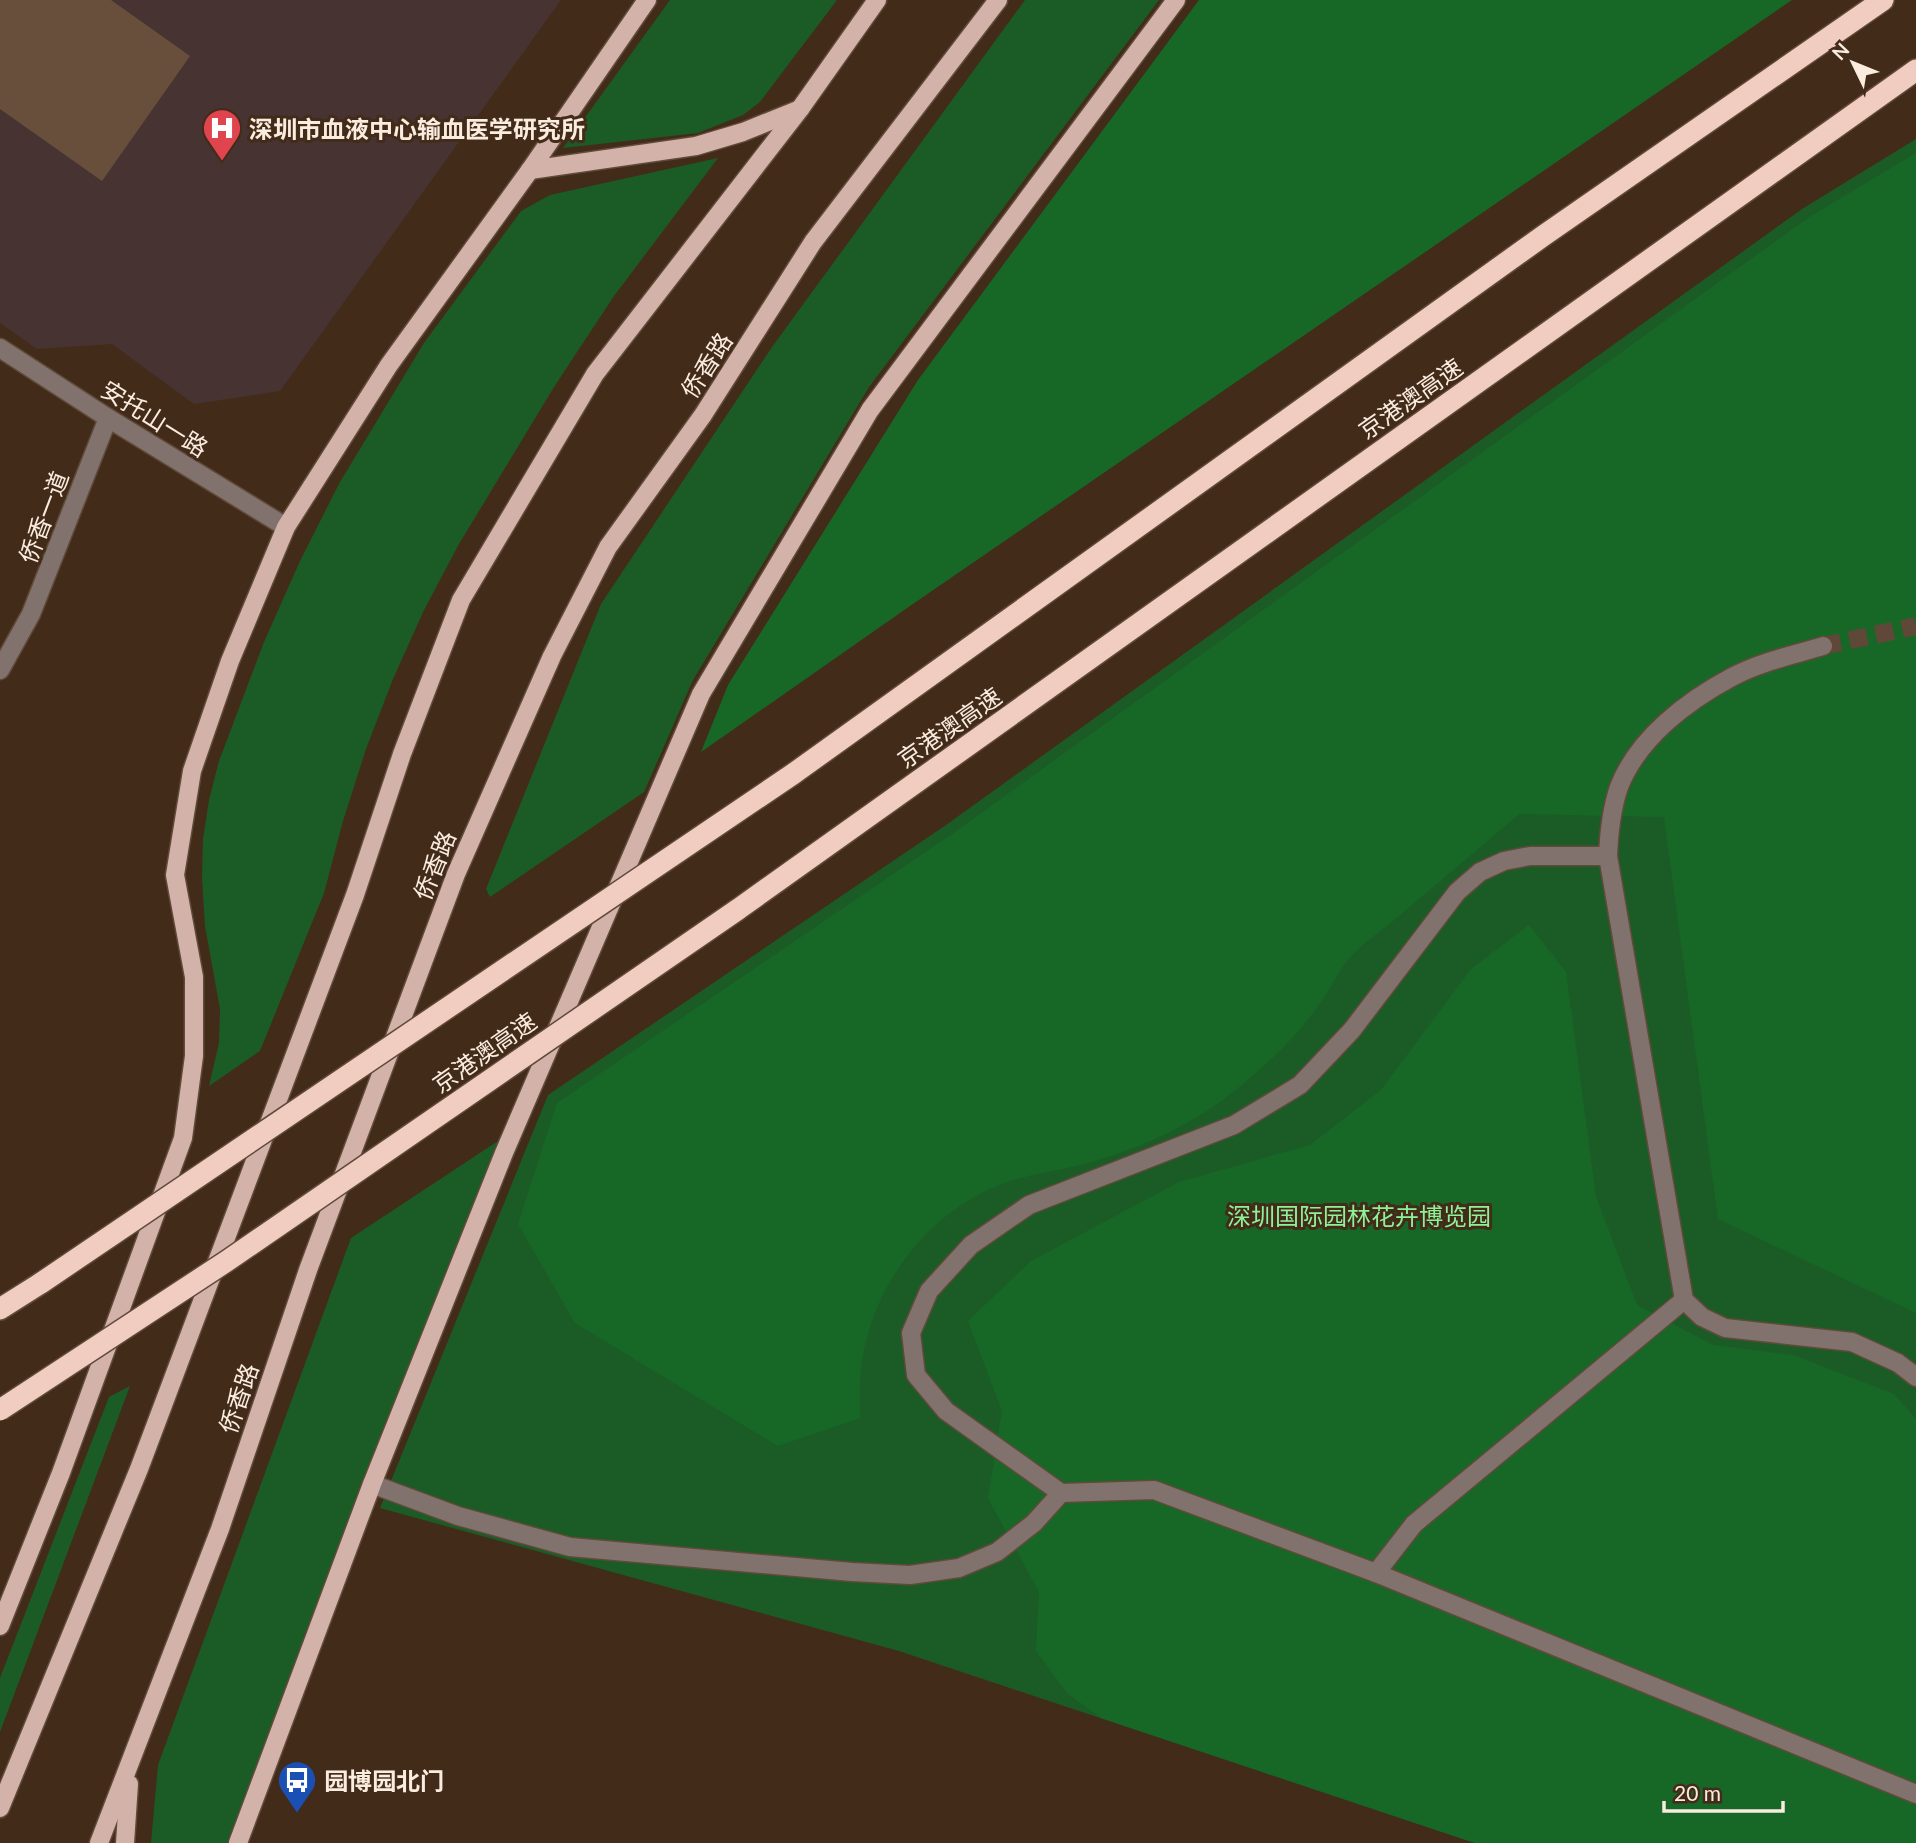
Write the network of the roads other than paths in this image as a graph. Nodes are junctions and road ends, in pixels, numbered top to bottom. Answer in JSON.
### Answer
{"nodes":[{"id":1,"x":647,"y":0,"type":"edge"},
{"id":2,"x":877,"y":0,"type":"edge"},
{"id":3,"x":998,"y":0,"type":"edge"},
{"id":4,"x":1177,"y":0,"type":"edge"},
{"id":5,"x":1883,"y":0,"type":"edge"},
{"id":6,"x":1916,"y":70,"type":"edge"},
{"id":7,"x":800,"y":109,"type":"junction"},
{"id":8,"x":530,"y":170,"type":"junction"},
{"id":9,"x":0,"y":348,"type":"edge"},
{"id":10,"x":108,"y":418,"type":"junction"},
{"id":11,"x":286,"y":527,"type":"junction"},
{"id":12,"x":1823,"y":646,"type":"tunnel mouth"},
{"id":13,"x":0,"y":670,"type":"edge"},
{"id":14,"x":1608,"y":856,"type":"junction"},
{"id":15,"x":1684,"y":1300,"type":"junction"},
{"id":16,"x":0,"y":1309,"type":"edge"},
{"id":17,"x":1916,"y":1377,"type":"edge"},
{"id":18,"x":0,"y":1410,"type":"edge"},
{"id":19,"x":372,"y":1484,"type":"junction"},
{"id":20,"x":1061,"y":1493,"type":"junction"},
{"id":21,"x":1376,"y":1573,"type":"junction"},
{"id":22,"x":0,"y":1626,"type":"edge"},
{"id":23,"x":130,"y":1765,"type":"junction"},
{"id":24,"x":1916,"y":1794,"type":"edge"},
{"id":25,"x":0,"y":1808,"type":"edge"},
{"id":26,"x":99,"y":1843,"type":"edge"},
{"id":27,"x":124,"y":1843,"type":"edge"},
{"id":28,"x":238,"y":1843,"type":"edge"}],
"edges":[{"from":1,"to":8,"type":"main road"},
{"from":2,"to":7,"type":"main road"},
{"from":3,"to":23,"type":"main road","name":"侨香路"},
{"from":4,"to":19,"type":"main road"},
{"from":5,"to":16,"type":"highway","bridge":true},
{"from":6,"to":18,"type":"highway","name":"京港澳高速","bridge":true},
{"from":7,"to":8,"type":"main road"},
{"from":7,"to":25,"type":"main road"},
{"from":8,"to":11,"type":"main road"},
{"from":9,"to":10,"type":"street","name":"安托山一路"},
{"from":10,"to":11,"type":"street","name":"安托山一路"},
{"from":10,"to":13,"type":"street","name":"侨香一道"},
{"from":11,"to":22,"type":"main road"},
{"from":12,"to":14,"type":"street"},
{"from":14,"to":15,"type":"street"},
{"from":14,"to":20,"type":"street"},
{"from":15,"to":17,"type":"street"},
{"from":15,"to":21,"type":"street"},
{"from":19,"to":20,"type":"street"},
{"from":19,"to":28,"type":"main road"},
{"from":20,"to":21,"type":"street"},
{"from":21,"to":24,"type":"street"},
{"from":23,"to":26,"type":"main road","name":"侨香路"},
{"from":23,"to":27,"type":"main road"}]}
